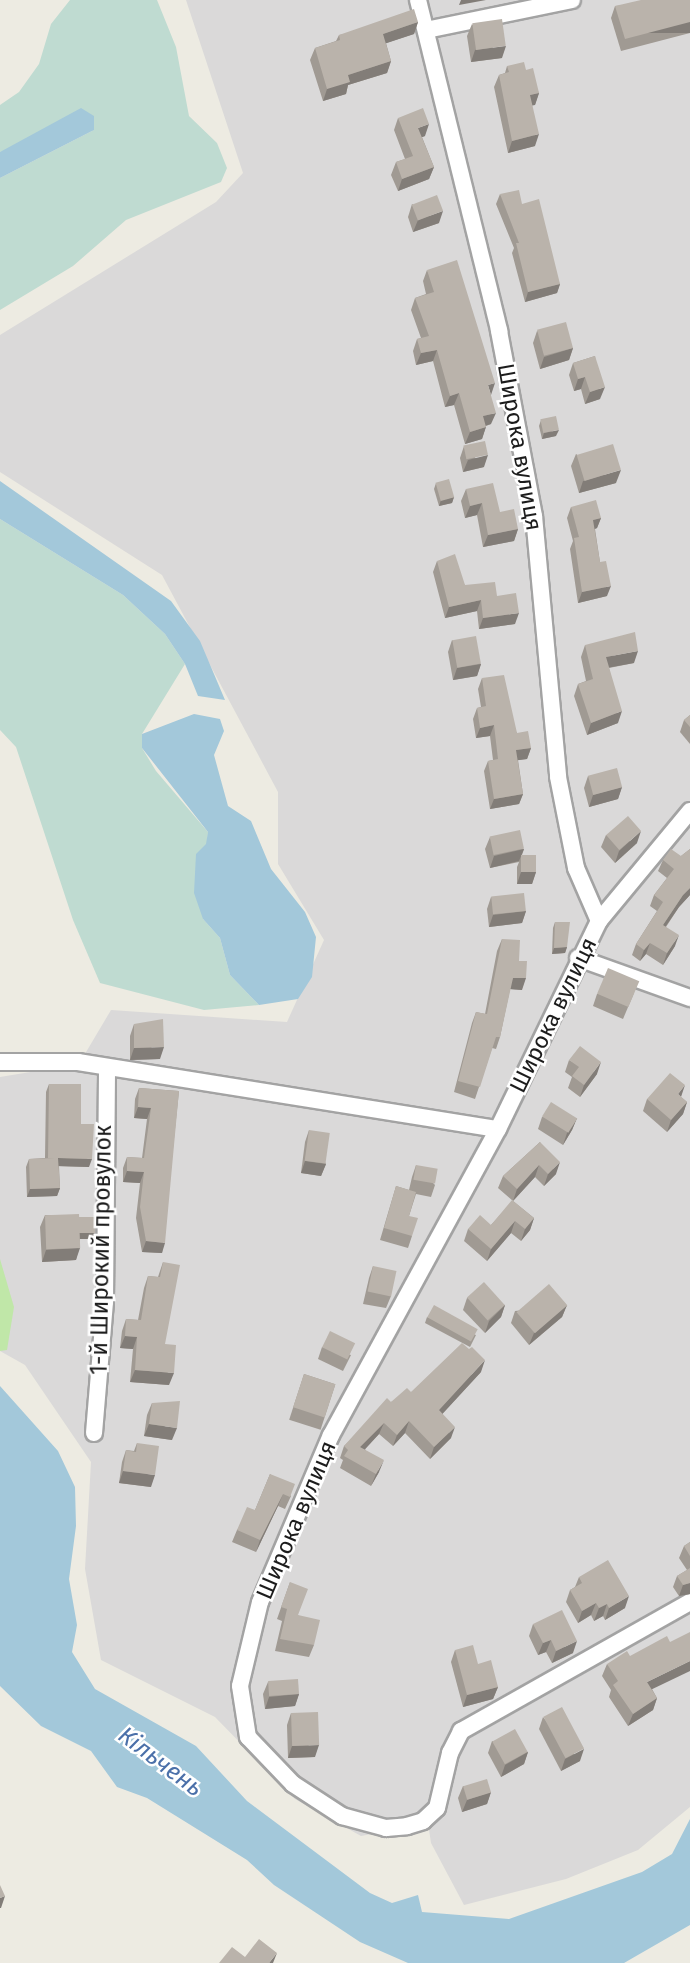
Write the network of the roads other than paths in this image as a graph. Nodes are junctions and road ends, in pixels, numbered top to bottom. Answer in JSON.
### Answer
{"nodes":[{"id":1,"x":418,"y":0,"type":"edge"},
{"id":2,"x":572,"y":0,"type":"edge"},
{"id":3,"x":426,"y":30,"type":"junction"},
{"id":4,"x":690,"y":811,"type":"edge"},
{"id":5,"x":599,"y":920,"type":"junction"},
{"id":6,"x":578,"y":958,"type":"junction"},
{"id":7,"x":690,"y":998,"type":"edge"},
{"id":8,"x":0,"y":1062,"type":"edge"},
{"id":9,"x":107,"y":1068,"type":"junction"},
{"id":10,"x":498,"y":1129,"type":"junction"},
{"id":11,"x":94,"y":1433,"type":"dead end"},
{"id":12,"x":690,"y":1602,"type":"edge"}],
"edges":[{"from":1,"to":3,"type":"street","name":"Широка вулиця"},
{"from":2,"to":3,"type":"street"},
{"from":3,"to":5,"type":"street","name":"Широка вулиця"},
{"from":4,"to":5,"type":"street"},
{"from":5,"to":6,"type":"street","name":"Широка вулиця"},
{"from":6,"to":7,"type":"street"},
{"from":6,"to":10,"type":"street","name":"Широка вулиця"},
{"from":8,"to":9,"type":"street"},
{"from":9,"to":10,"type":"street"},
{"from":9,"to":11,"type":"street","name":"1-й Широкий провулок"},
{"from":10,"to":12,"type":"street","name":"Широка вулиця"}]}
